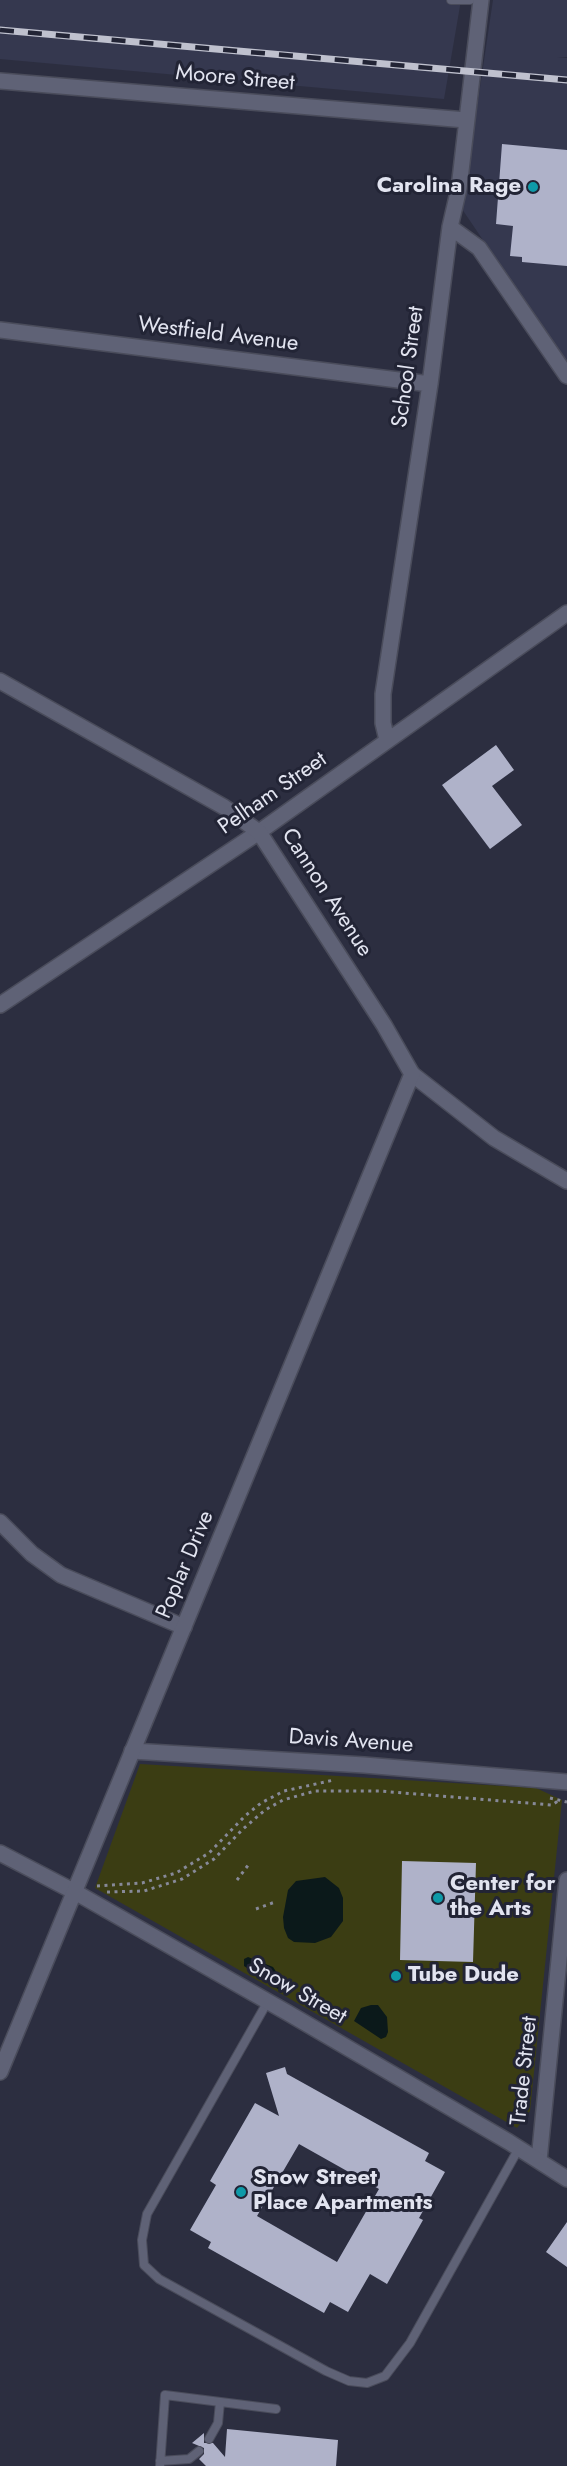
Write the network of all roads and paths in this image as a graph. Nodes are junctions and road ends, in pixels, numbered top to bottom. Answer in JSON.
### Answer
{"nodes":[{"id":1,"x":451,"y":0,"type":"edge"},
{"id":2,"x":470,"y":0,"type":"edge"},
{"id":3,"x":481,"y":0,"type":"edge"},
{"id":4,"x":0,"y":81,"type":"edge"},
{"id":5,"x":466,"y":120,"type":"junction"},
{"id":6,"x":450,"y":227,"type":"junction"},
{"id":7,"x":0,"y":330,"type":"edge"},
{"id":8,"x":567,"y":376,"type":"edge"},
{"id":9,"x":430,"y":384,"type":"junction"},
{"id":10,"x":567,"y":613,"type":"edge"},
{"id":11,"x":0,"y":681,"type":"edge"},
{"id":12,"x":387,"y":740,"type":"junction"},
{"id":13,"x":259,"y":832,"type":"junction"},
{"id":14,"x":0,"y":1005,"type":"edge"},
{"id":15,"x":412,"y":1074,"type":"junction"},
{"id":16,"x":567,"y":1181,"type":"edge"},
{"id":17,"x":0,"y":1522,"type":"edge"},
{"id":18,"x":184,"y":1627,"type":"junction"},
{"id":19,"x":132,"y":1751,"type":"junction"},
{"id":20,"x":343,"y":1781,"type":"dead end"},
{"id":21,"x":361,"y":1782,"type":"dead end"},
{"id":22,"x":567,"y":1782,"type":"edge"},
{"id":23,"x":313,"y":1783,"type":"junction"},
{"id":24,"x":392,"y":1785,"type":"dead end"},
{"id":25,"x":448,"y":1789,"type":"dead end"},
{"id":26,"x":315,"y":1791,"type":"junction"},
{"id":27,"x":361,"y":1791,"type":"junction"},
{"id":28,"x":392,"y":1793,"type":"junction"},
{"id":29,"x":501,"y":1794,"type":"dead end"},
{"id":30,"x":540,"y":1797,"type":"dead end"},
{"id":31,"x":448,"y":1798,"type":"junction"},
{"id":32,"x":558,"y":1801,"type":"junction"},
{"id":33,"x":500,"y":1802,"type":"junction"},
{"id":34,"x":567,"y":1802,"type":"edge"},
{"id":35,"x":244,"y":1816,"type":"junction"},
{"id":36,"x":252,"y":1820,"type":"junction"},
{"id":37,"x":232,"y":1828,"type":"junction"},
{"id":38,"x":238,"y":1834,"type":"junction"},
{"id":39,"x":219,"y":1843,"type":"junction"},
{"id":40,"x":225,"y":1848,"type":"junction"},
{"id":41,"x":0,"y":1853,"type":"edge"},
{"id":42,"x":249,"y":1864,"type":"dead end"},
{"id":43,"x":237,"y":1880,"type":"dead end"},
{"id":44,"x":567,"y":1880,"type":"edge"},
{"id":45,"x":75,"y":1892,"type":"junction"},
{"id":46,"x":275,"y":1902,"type":"dead end"},
{"id":47,"x":256,"y":1909,"type":"dead end"},
{"id":48,"x":268,"y":2001,"type":"junction"},
{"id":49,"x":0,"y":2072,"type":"edge"},
{"id":50,"x":519,"y":2148,"type":"junction"},
{"id":51,"x":539,"y":2160,"type":"junction"},
{"id":52,"x":567,"y":2179,"type":"edge"},
{"id":53,"x":220,"y":2402,"type":"junction"},
{"id":54,"x":276,"y":2409,"type":"dead end"},
{"id":55,"x":209,"y":2439,"type":"dead end"},
{"id":56,"x":199,"y":2451,"type":"dead end"},
{"id":57,"x":160,"y":2464,"type":"edge"}],
"edges":[{"from":1,"to":2,"type":"lane"},
{"from":3,"to":5,"type":"street","name":"School Street"},
{"from":4,"to":5,"type":"street","name":"Moore Street"},
{"from":5,"to":6,"type":"street","name":"School Street"},
{"from":6,"to":8,"type":"street"},
{"from":6,"to":9,"type":"street","name":"School Street"},
{"from":7,"to":9,"type":"street","name":"Westfield Avenue"},
{"from":9,"to":12,"type":"street","name":"School Street"},
{"from":10,"to":12,"type":"street","name":"Pelham Street"},
{"from":11,"to":13,"type":"street","name":"Cannon Avenue"},
{"from":12,"to":13,"type":"street","name":"Pelham Street"},
{"from":13,"to":14,"type":"street","name":"Pelham Street"},
{"from":13,"to":15,"type":"street","name":"Cannon Avenue"},
{"from":15,"to":16,"type":"street","name":"Cannon Avenue"},
{"from":15,"to":18,"type":"street","name":"Poplar Drive"},
{"from":17,"to":18,"type":"street"},
{"from":18,"to":19,"type":"street","name":"Poplar Drive"},
{"from":19,"to":22,"type":"street","name":"Davis Avenue"},
{"from":19,"to":45,"type":"street","name":"Poplar Drive"},
{"from":20,"to":23,"type":"path"},
{"from":21,"to":27,"type":"path"},
{"from":23,"to":26,"type":"path"},
{"from":23,"to":35,"type":"path"},
{"from":24,"to":28,"type":"path"},
{"from":25,"to":31,"type":"path"},
{"from":26,"to":27,"type":"path"},
{"from":26,"to":36,"type":"path"},
{"from":27,"to":28,"type":"path"},
{"from":28,"to":31,"type":"path"},
{"from":29,"to":33,"type":"path"},
{"from":30,"to":32,"type":"path"},
{"from":31,"to":33,"type":"path"},
{"from":32,"to":33,"type":"path"},
{"from":32,"to":34,"type":"path"},
{"from":35,"to":36,"type":"path"},
{"from":35,"to":37,"type":"path"},
{"from":36,"to":38,"type":"path"},
{"from":37,"to":38,"type":"path"},
{"from":37,"to":39,"type":"path"},
{"from":38,"to":40,"type":"path"},
{"from":39,"to":40,"type":"path"},
{"from":39,"to":40,"type":"path"},
{"from":41,"to":45,"type":"street","name":"Snow Street"},
{"from":42,"to":43,"type":"path"},
{"from":44,"to":51,"type":"street","name":"Trade Street"},
{"from":45,"to":48,"type":"street","name":"Snow Street"},
{"from":45,"to":49,"type":"street","name":"Poplar Drive"},
{"from":46,"to":47,"type":"path"},
{"from":48,"to":50,"type":"street","name":"Snow Street"},
{"from":48,"to":50,"type":"lane"},
{"from":50,"to":51,"type":"street","name":"Snow Street"},
{"from":51,"to":52,"type":"street","name":"Snow Street"},
{"from":53,"to":54,"type":"lane"},
{"from":53,"to":55,"type":"lane"},
{"from":53,"to":57,"type":"lane"},
{"from":56,"to":57,"type":"lane"}]}
